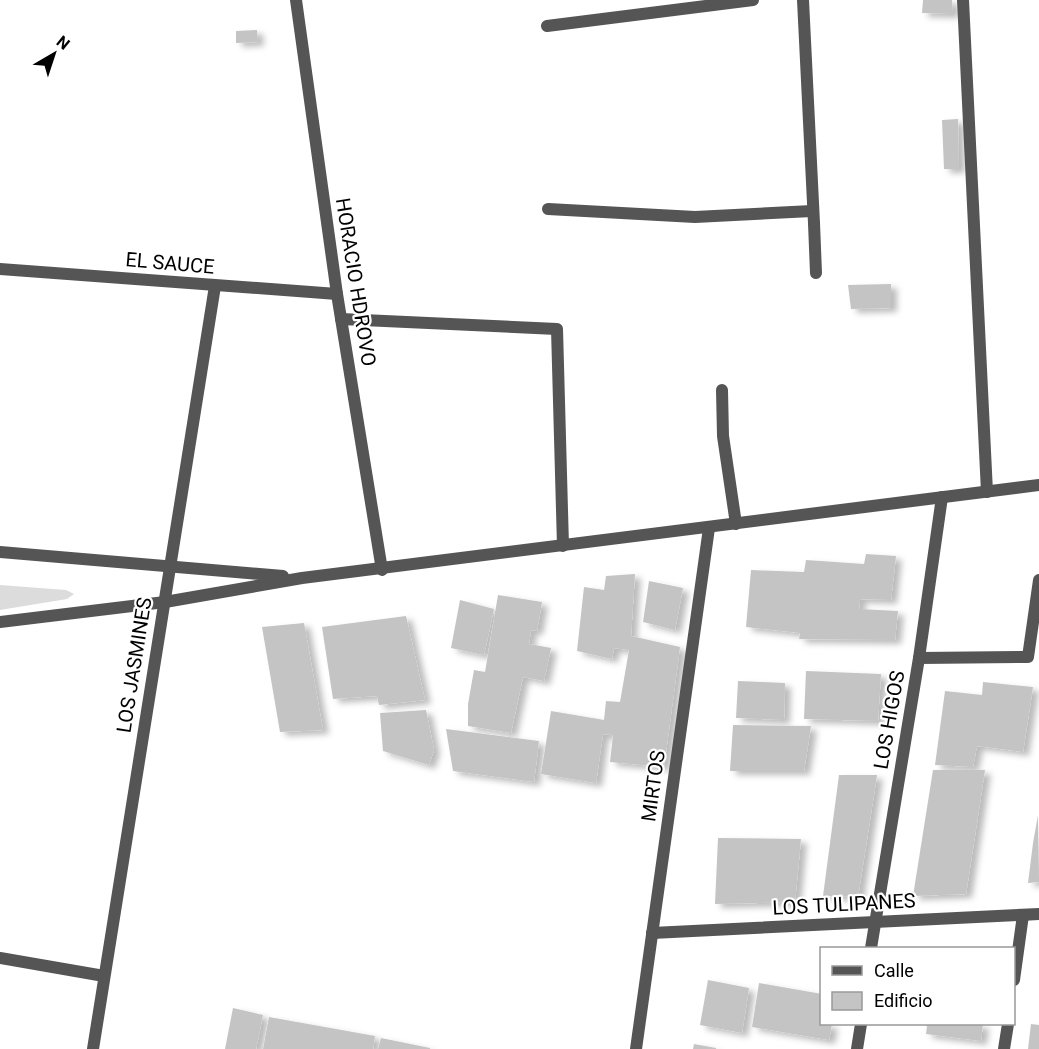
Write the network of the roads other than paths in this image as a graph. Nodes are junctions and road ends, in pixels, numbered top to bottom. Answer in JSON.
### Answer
{"nodes":[{"id":1,"x":296,"y":0,"type":"edge"},
{"id":2,"x":753,"y":0,"type":"edge"},
{"id":3,"x":803,"y":0,"type":"edge"},
{"id":4,"x":963,"y":0,"type":"edge"},
{"id":5,"x":547,"y":26,"type":"dead end"},
{"id":6,"x":548,"y":209,"type":"dead end"},
{"id":7,"x":813,"y":217,"type":"junction"},
{"id":8,"x":0,"y":269,"type":"edge"},
{"id":9,"x":816,"y":273,"type":"dead end"},
{"id":10,"x":215,"y":286,"type":"junction"},
{"id":11,"x":337,"y":294,"type":"junction"},
{"id":12,"x":341,"y":319,"type":"junction"},
{"id":13,"x":722,"y":390,"type":"dead end"},
{"id":14,"x":1039,"y":485,"type":"edge"},
{"id":15,"x":987,"y":492,"type":"junction"},
{"id":16,"x":942,"y":498,"type":"junction"},
{"id":17,"x":736,"y":524,"type":"junction"},
{"id":18,"x":709,"y":528,"type":"junction"},
{"id":19,"x":563,"y":546,"type":"junction"},
{"id":20,"x":0,"y":552,"type":"edge"},
{"id":21,"x":169,"y":568,"type":"junction"},
{"id":22,"x":382,"y":570,"type":"junction"},
{"id":23,"x":302,"y":578,"type":"junction"},
{"id":24,"x":1039,"y":580,"type":"edge"},
{"id":25,"x":165,"y":602,"type":"junction"},
{"id":26,"x":0,"y":622,"type":"edge"},
{"id":27,"x":919,"y":658,"type":"junction"},
{"id":28,"x":1039,"y":914,"type":"edge"},
{"id":29,"x":1023,"y":915,"type":"junction"},
{"id":30,"x":875,"y":922,"type":"junction"},
{"id":31,"x":652,"y":933,"type":"junction"},
{"id":32,"x":871,"y":947,"type":"edge"},
{"id":33,"x":0,"y":958,"type":"edge"},
{"id":34,"x":1015,"y":973,"type":"edge"},
{"id":35,"x":104,"y":976,"type":"junction"},
{"id":36,"x":861,"y":1025,"type":"edge"},
{"id":37,"x":1008,"y":1025,"type":"edge"},
{"id":38,"x":93,"y":1049,"type":"edge"},
{"id":39,"x":636,"y":1049,"type":"edge"},
{"id":40,"x":857,"y":1049,"type":"edge"},
{"id":41,"x":1004,"y":1049,"type":"edge"}],
"edges":[{"from":1,"to":11,"type":"street","name":"HORACIO HDROVO"},
{"from":2,"to":5,"type":"street"},
{"from":3,"to":7,"type":"street"},
{"from":4,"to":15,"type":"street"},
{"from":6,"to":7,"type":"street"},
{"from":7,"to":9,"type":"street"},
{"from":8,"to":10,"type":"street","name":"EL SAUCE"},
{"from":10,"to":11,"type":"street","name":"EL SAUCE"},
{"from":10,"to":21,"type":"street","name":"LOS JASMINES"},
{"from":11,"to":12,"type":"street","name":"HORACIO HDROVO"},
{"from":12,"to":19,"type":"street"},
{"from":12,"to":22,"type":"street","name":"HORACIO HDROVO"},
{"from":13,"to":17,"type":"street"},
{"from":14,"to":15,"type":"street"},
{"from":15,"to":16,"type":"street"},
{"from":16,"to":17,"type":"street"},
{"from":16,"to":27,"type":"street","name":"LOS HIGOS"},
{"from":17,"to":18,"type":"street"},
{"from":18,"to":19,"type":"street"},
{"from":18,"to":31,"type":"street","name":"MIRTOS"},
{"from":19,"to":22,"type":"street"},
{"from":20,"to":21,"type":"street"},
{"from":21,"to":23,"type":"street"},
{"from":21,"to":25,"type":"street","name":"LOS JASMINES"},
{"from":22,"to":23,"type":"street"},
{"from":23,"to":25,"type":"street"},
{"from":24,"to":27,"type":"street"},
{"from":25,"to":26,"type":"street"},
{"from":25,"to":35,"type":"street","name":"LOS JASMINES"},
{"from":27,"to":30,"type":"street","name":"LOS HIGOS"},
{"from":28,"to":29,"type":"street","name":"LOS TULIPANES"},
{"from":29,"to":30,"type":"street","name":"LOS TULIPANES"},
{"from":29,"to":34,"type":"street"},
{"from":30,"to":31,"type":"street","name":"LOS TULIPANES"},
{"from":30,"to":32,"type":"street","name":"LOS HIGOS"},
{"from":31,"to":39,"type":"street","name":"MIRTOS"},
{"from":33,"to":35,"type":"street"},
{"from":35,"to":38,"type":"street","name":"LOS JASMINES"},
{"from":36,"to":40,"type":"street"},
{"from":37,"to":41,"type":"street"}]}
